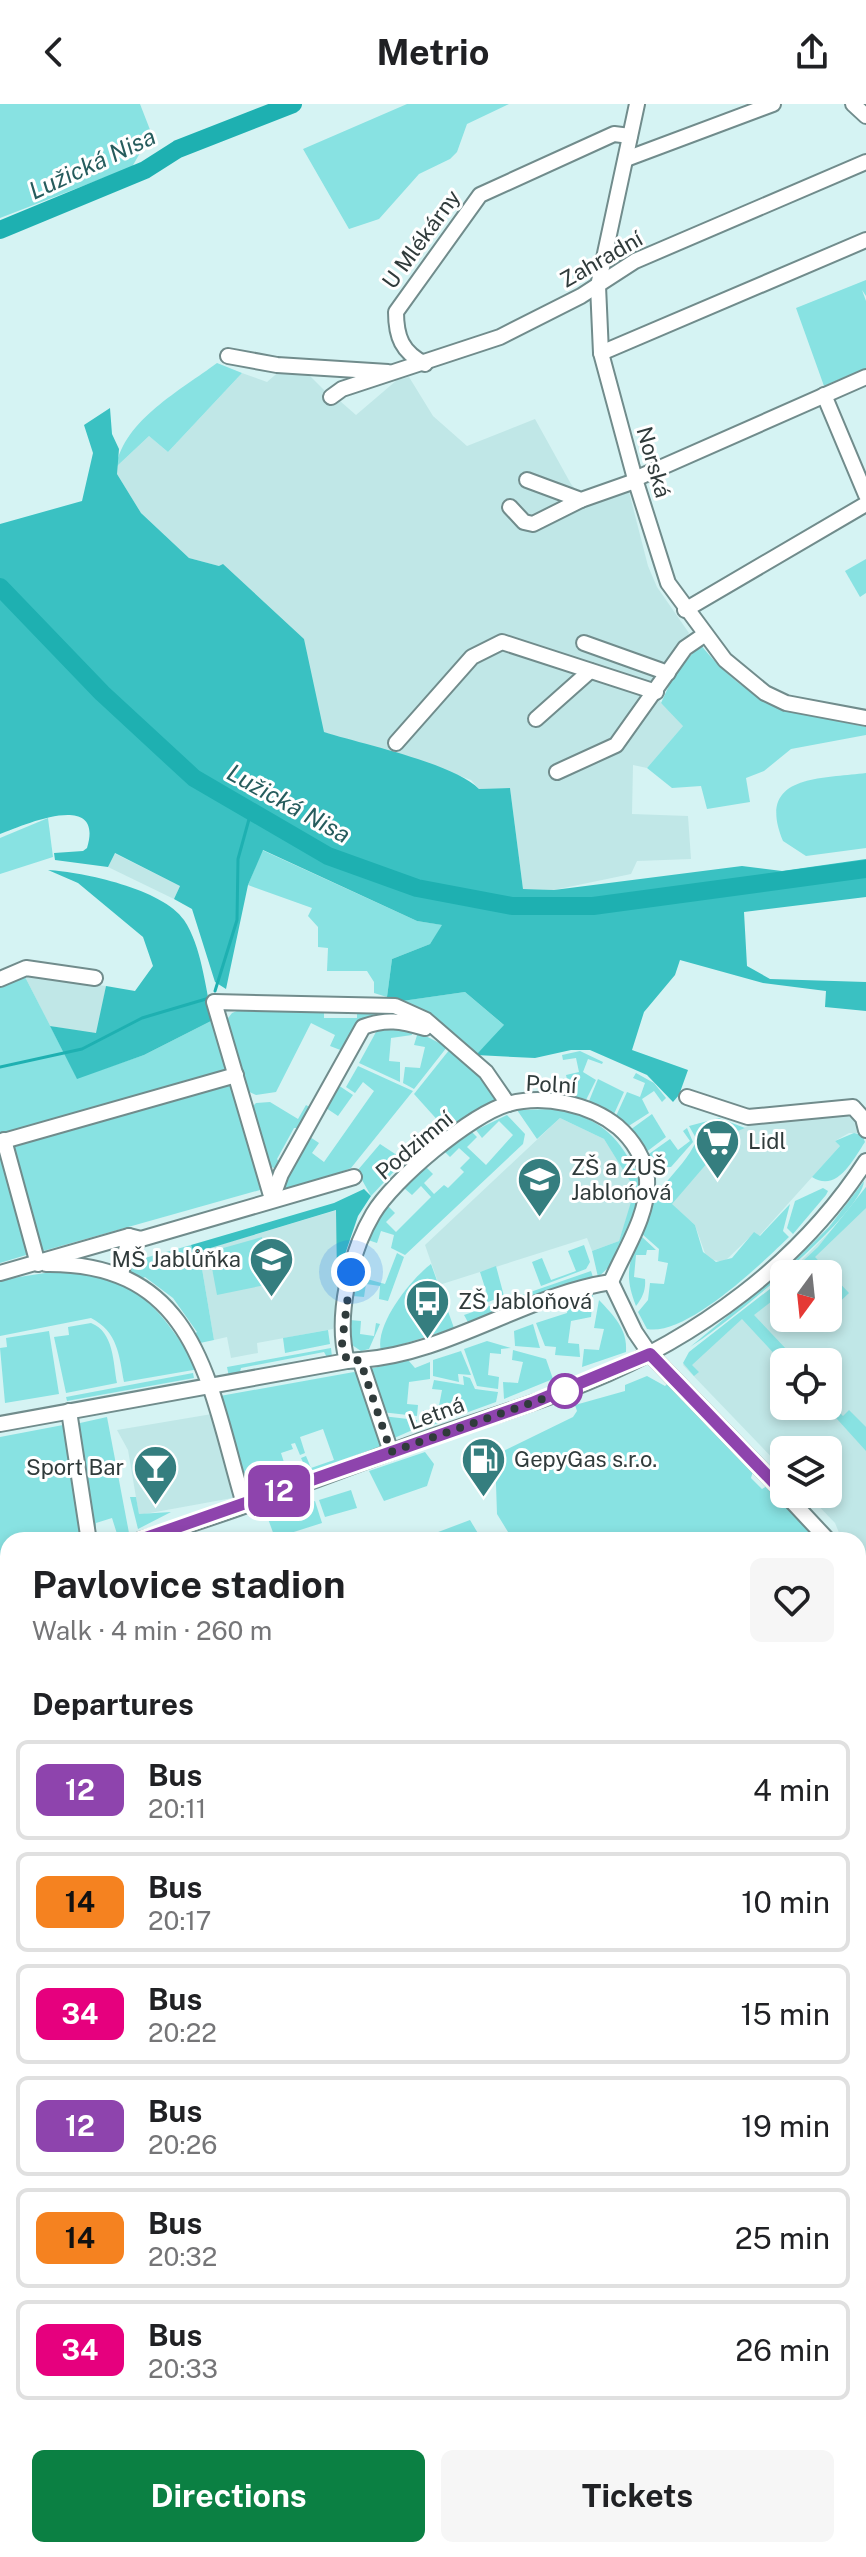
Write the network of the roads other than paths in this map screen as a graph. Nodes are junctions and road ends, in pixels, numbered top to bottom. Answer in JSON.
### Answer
{"nodes":[{"id":1,"x":637,"y":104,"type":"edge"},
{"id":2,"x":773,"y":104,"type":"edge"},
{"id":3,"x":853,"y":104,"type":"edge"},
{"id":4,"x":866,"y":116,"type":"edge"},
{"id":5,"x":630,"y":136,"type":"junction"},
{"id":6,"x":626,"y":159,"type":"junction"},
{"id":7,"x":866,"y":162,"type":"edge"},
{"id":8,"x":866,"y":240,"type":"edge"},
{"id":9,"x":598,"y":286,"type":"junction"},
{"id":10,"x":601,"y":353,"type":"junction"},
{"id":11,"x":228,"y":356,"type":"dead end"},
{"id":12,"x":425,"y":364,"type":"junction"},
{"id":13,"x":401,"y":372,"type":"junction"},
{"id":14,"x":866,"y":377,"type":"edge"},
{"id":15,"x":824,"y":395,"type":"junction"},
{"id":16,"x":331,"y":397,"type":"dead end"},
{"id":17,"x":527,"y":480,"type":"dead end"},
{"id":18,"x":635,"y":480,"type":"junction"},
{"id":19,"x":866,"y":495,"type":"edge"},
{"id":20,"x":581,"y":500,"type":"junction"},
{"id":21,"x":866,"y":504,"type":"edge"},
{"id":22,"x":510,"y":507,"type":"dead end"},
{"id":23,"x":685,"y":610,"type":"junction"},
{"id":24,"x":704,"y":635,"type":"junction"},
{"id":25,"x":584,"y":643,"type":"dead end"},
{"id":26,"x":590,"y":671,"type":"junction"},
{"id":27,"x":668,"y":673,"type":"junction"},
{"id":28,"x":656,"y":692,"type":"junction"},
{"id":29,"x":866,"y":718,"type":"edge"},
{"id":30,"x":536,"y":719,"type":"dead end"},
{"id":31,"x":396,"y":743,"type":"dead end"},
{"id":32,"x":557,"y":772,"type":"dead end"},
{"id":33,"x":95,"y":978,"type":"dead end"},
{"id":34,"x":0,"y":979,"type":"edge"},
{"id":35,"x":436,"y":1031,"type":"junction"},
{"id":36,"x":236,"y":1075,"type":"junction"},
{"id":37,"x":687,"y":1097,"type":"dead end"},
{"id":38,"x":508,"y":1104,"type":"junction"},
{"id":39,"x":866,"y":1130,"type":"edge"},
{"id":40,"x":2,"y":1141,"type":"edge"},
{"id":41,"x":866,"y":1161,"type":"edge"},
{"id":42,"x":354,"y":1177,"type":"dead end"},
{"id":43,"x":272,"y":1199,"type":"junction"},
{"id":44,"x":129,"y":1236,"type":"junction"},
{"id":45,"x":38,"y":1264,"type":"junction"},
{"id":46,"x":0,"y":1273,"type":"edge"},
{"id":47,"x":121,"y":1275,"type":"junction"},
{"id":48,"x":611,"y":1282,"type":"junction"},
{"id":49,"x":650,"y":1354,"type":"junction"},
{"id":50,"x":353,"y":1360,"type":"junction"},
{"id":51,"x":208,"y":1386,"type":"junction"},
{"id":52,"x":69,"y":1411,"type":"junction"},
{"id":53,"x":0,"y":1424,"type":"edge"},
{"id":54,"x":391,"y":1452,"type":"junction"},
{"id":55,"x":770,"y":1478,"type":"edge"},
{"id":56,"x":244,"y":1504,"type":"junction"},
{"id":57,"x":799,"y":1508,"type":"edge"},
{"id":58,"x":88,"y":1532,"type":"edge"},
{"id":59,"x":163,"y":1532,"type":"edge"},
{"id":60,"x":821,"y":1532,"type":"edge"}],
"edges":[{"from":1,"to":5,"type":"street","name":"Norská"},
{"from":2,"to":6,"type":"street"},
{"from":3,"to":4,"type":"street"},
{"from":5,"to":6,"type":"street","name":"Norská"},
{"from":5,"to":12,"type":"street","name":"U Mlékárny"},
{"from":6,"to":9,"type":"street","name":"Norská"},
{"from":7,"to":9,"type":"street","name":"Zahradní"},
{"from":8,"to":10,"type":"street"},
{"from":9,"to":10,"type":"street","name":"Norská"},
{"from":9,"to":12,"type":"street","name":"Zahradní"},
{"from":10,"to":18,"type":"street","name":"Norská"},
{"from":11,"to":13,"type":"street","name":"Zahradní"},
{"from":12,"to":13,"type":"street","name":"Zahradní"},
{"from":13,"to":16,"type":"street","name":"Zahradní"},
{"from":14,"to":15,"type":"street"},
{"from":15,"to":18,"type":"street"},
{"from":15,"to":19,"type":"street"},
{"from":17,"to":20,"type":"street"},
{"from":18,"to":20,"type":"street"},
{"from":18,"to":23,"type":"street","name":"Norská"},
{"from":20,"to":22,"type":"street"},
{"from":21,"to":23,"type":"street"},
{"from":23,"to":24,"type":"street","name":"Norská"},
{"from":24,"to":27,"type":"street"},
{"from":24,"to":29,"type":"street","name":"Norská"},
{"from":25,"to":27,"type":"street"},
{"from":26,"to":28,"type":"street"},
{"from":26,"to":30,"type":"street"},
{"from":26,"to":31,"type":"street"},
{"from":27,"to":28,"type":"street"},
{"from":28,"to":32,"type":"street"},
{"from":33,"to":34,"type":"street"},
{"from":35,"to":36,"type":"street","name":"Polní"},
{"from":35,"to":38,"type":"street","name":"Polní"},
{"from":35,"to":43,"type":"street"},
{"from":36,"to":40,"type":"street"},
{"from":36,"to":43,"type":"street"},
{"from":37,"to":39,"type":"street"},
{"from":38,"to":48,"type":"street","name":"Polní"},
{"from":38,"to":50,"type":"street","name":"Podzimní"},
{"from":40,"to":45,"type":"street"},
{"from":41,"to":49,"type":"street","name":"Letná"},
{"from":42,"to":43,"type":"street"},
{"from":43,"to":44,"type":"street"},
{"from":44,"to":45,"type":"street"},
{"from":44,"to":47,"type":"street"},
{"from":45,"to":46,"type":"street"},
{"from":45,"to":47,"type":"street"},
{"from":47,"to":51,"type":"street"},
{"from":48,"to":49,"type":"street"},
{"from":48,"to":50,"type":"street"},
{"from":49,"to":54,"type":"street","name":"Letná"},
{"from":49,"to":55,"type":"street"},
{"from":50,"to":51,"type":"street"},
{"from":50,"to":54,"type":"street","name":"Podzimní"},
{"from":51,"to":52,"type":"street"},
{"from":51,"to":56,"type":"street"},
{"from":52,"to":53,"type":"street"},
{"from":52,"to":58,"type":"street"},
{"from":54,"to":56,"type":"street","name":"Letná"},
{"from":56,"to":59,"type":"street","name":"Letná"},
{"from":57,"to":60,"type":"street"}]}
